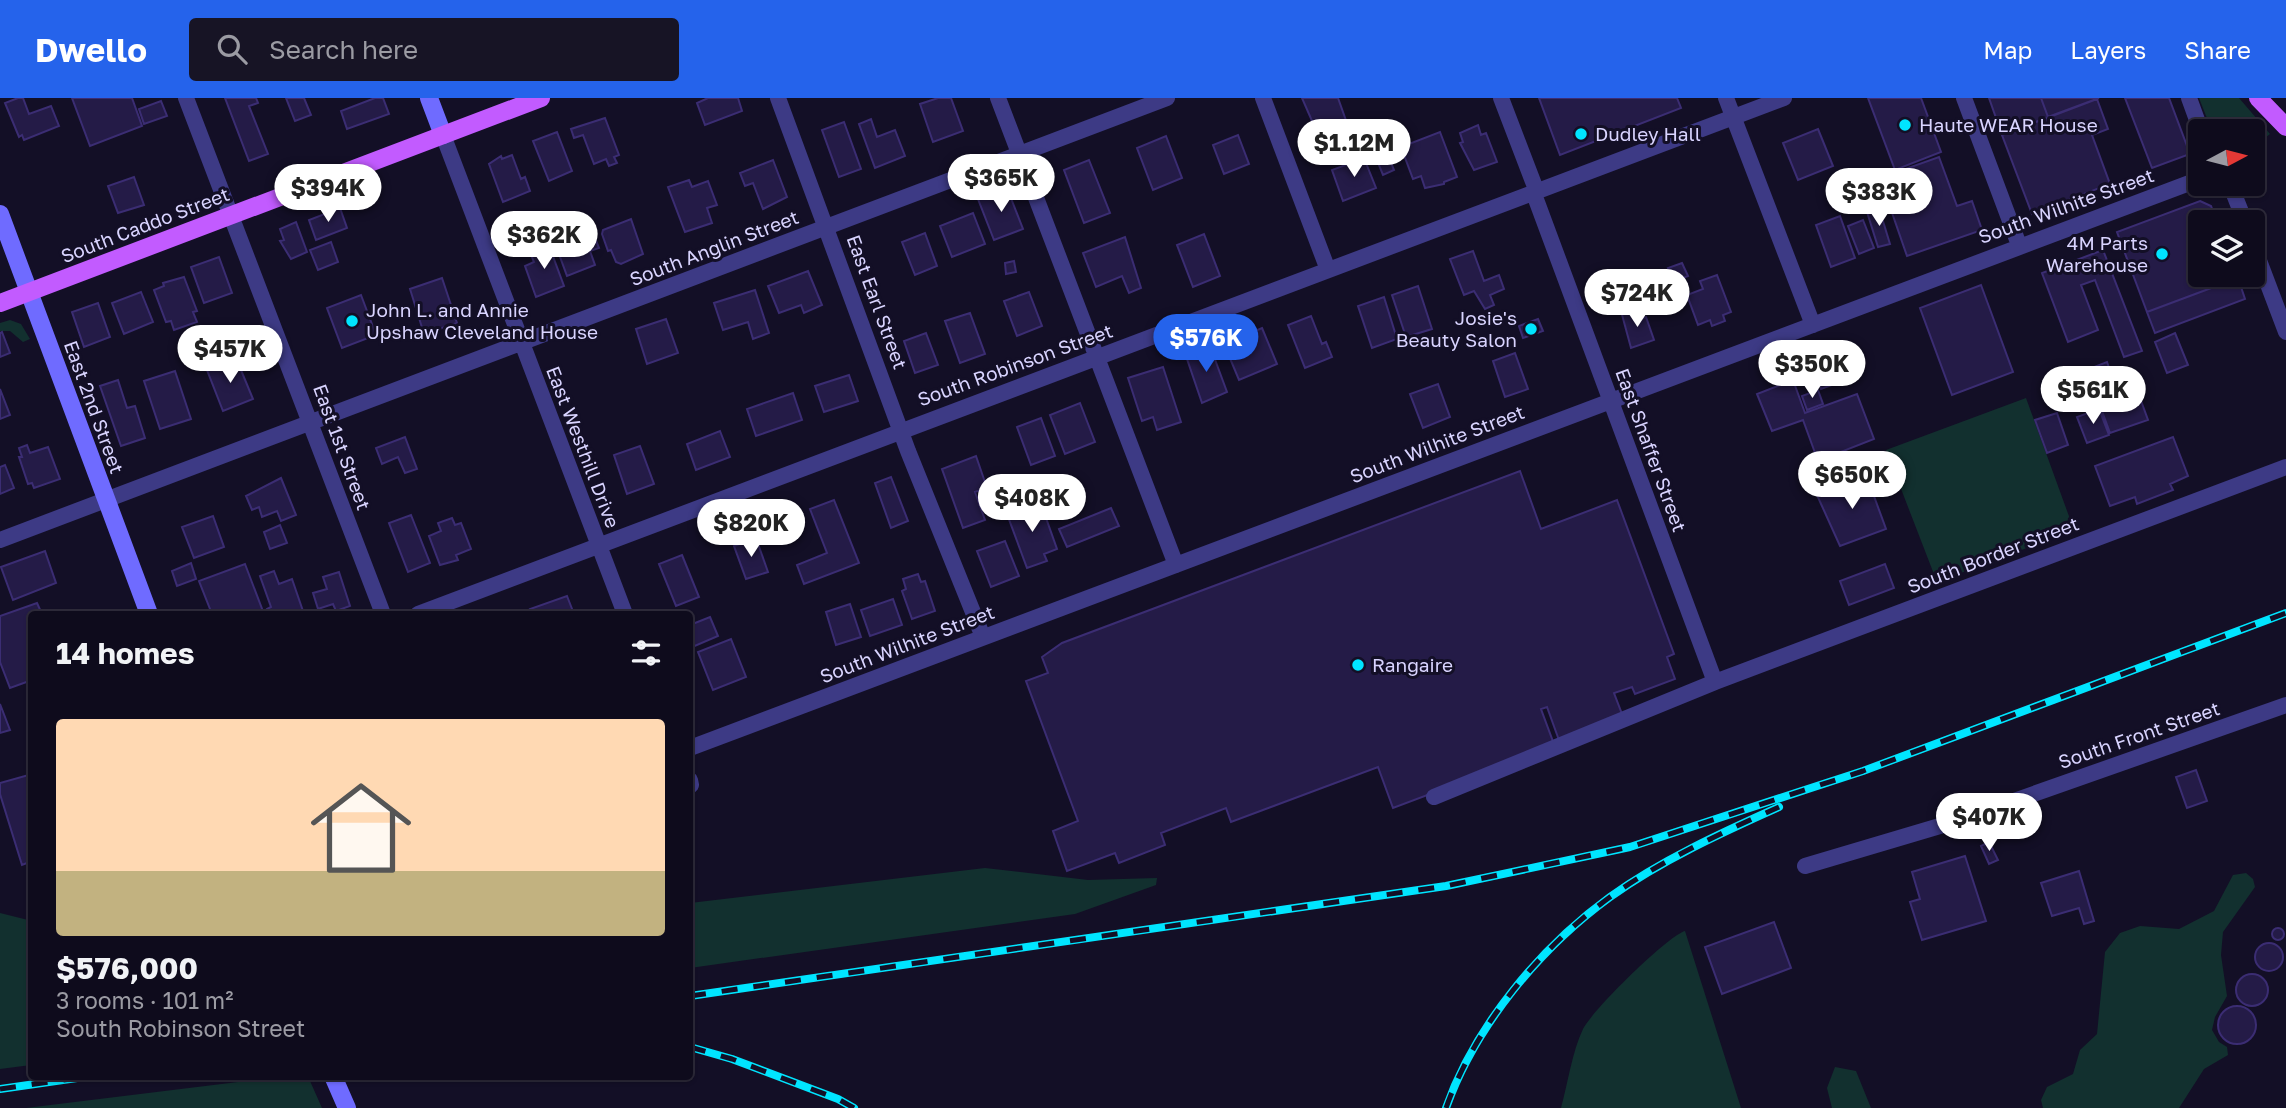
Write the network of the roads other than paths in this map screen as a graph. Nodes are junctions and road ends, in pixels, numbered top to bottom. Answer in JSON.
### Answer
{"nodes":[{"id":1,"x":186,"y":98,"type":"edge"},
{"id":2,"x":429,"y":98,"type":"edge"},
{"id":3,"x":541,"y":98,"type":"edge"},
{"id":4,"x":778,"y":98,"type":"edge"},
{"id":5,"x":999,"y":98,"type":"edge"},
{"id":6,"x":1167,"y":98,"type":"edge"},
{"id":7,"x":1264,"y":98,"type":"edge"},
{"id":8,"x":1501,"y":98,"type":"edge"},
{"id":9,"x":1726,"y":98,"type":"edge"},
{"id":10,"x":1784,"y":98,"type":"edge"},
{"id":11,"x":1964,"y":98,"type":"edge"},
{"id":12,"x":2189,"y":98,"type":"edge"},
{"id":13,"x":2258,"y":98,"type":"edge"},
{"id":14,"x":1733,"y":117,"type":"junction"},
{"id":15,"x":2197,"y":119,"type":"edge"},
{"id":16,"x":2286,"y":127,"type":"edge"},
{"id":17,"x":443,"y":135,"type":"junction"},
{"id":18,"x":1020,"y":154,"type":"junction"},
{"id":19,"x":2188,"y":183,"type":"edge"},
{"id":20,"x":1535,"y":193,"type":"junction"},
{"id":21,"x":0,"y":214,"type":"edge"},
{"id":22,"x":231,"y":214,"type":"junction"},
{"id":23,"x":827,"y":228,"type":"junction"},
{"id":24,"x":2020,"y":245,"type":"junction"},
{"id":25,"x":1328,"y":270,"type":"junction"},
{"id":26,"x":2265,"y":276,"type":"edge"},
{"id":27,"x":30,"y":292,"type":"junction"},
{"id":28,"x":0,"y":303,"type":"edge"},
{"id":29,"x":1813,"y":325,"type":"junction"},
{"id":30,"x":2286,"y":332,"type":"edge"},
{"id":31,"x":522,"y":342,"type":"junction"},
{"id":32,"x":1095,"y":358,"type":"junction"},
{"id":33,"x":1610,"y":401,"type":"junction"},
{"id":34,"x":311,"y":421,"type":"junction"},
{"id":35,"x":901,"y":430,"type":"junction"},
{"id":36,"x":2286,"y":467,"type":"edge"},
{"id":37,"x":105,"y":500,"type":"junction"},
{"id":38,"x":0,"y":540,"type":"edge"},
{"id":39,"x":599,"y":548,"type":"junction"},
{"id":40,"x":1176,"y":565,"type":"junction"},
{"id":41,"x":148,"y":611,"type":"edge"},
{"id":42,"x":382,"y":611,"type":"edge"},
{"id":43,"x":426,"y":611,"type":"edge"},
{"id":44,"x":624,"y":611,"type":"edge"},
{"id":45,"x":983,"y":638,"type":"junction"},
{"id":46,"x":1715,"y":682,"type":"junction"},
{"id":47,"x":2286,"y":705,"type":"edge"},
{"id":48,"x":693,"y":747,"type":"edge"},
{"id":49,"x":1434,"y":797,"type":"dead end"},
{"id":50,"x":1805,"y":866,"type":"dead end"},
{"id":51,"x":335,"y":1080,"type":"edge"},
{"id":52,"x":347,"y":1108,"type":"edge"}],
"edges":[{"from":1,"to":22,"type":"street","name":"East 1st Street"},
{"from":2,"to":17,"type":"main road","name":"East Westhill Drive"},
{"from":3,"to":17,"type":"main road","name":"South Caddo Street"},
{"from":4,"to":23,"type":"street","name":"East Earl Street"},
{"from":5,"to":18,"type":"street"},
{"from":6,"to":18,"type":"street","name":"South Anglin Street"},
{"from":7,"to":25,"type":"street"},
{"from":8,"to":20,"type":"street","name":"East Shaffer Street"},
{"from":9,"to":14,"type":"street"},
{"from":10,"to":14,"type":"street","name":"South Robinson Street"},
{"from":11,"to":24,"type":"street"},
{"from":12,"to":15,"type":"street"},
{"from":13,"to":16,"type":"main road"},
{"from":14,"to":20,"type":"street","name":"South Robinson Street"},
{"from":14,"to":29,"type":"street"},
{"from":17,"to":22,"type":"main road","name":"South Caddo Street"},
{"from":17,"to":31,"type":"street","name":"East Westhill Drive"},
{"from":18,"to":23,"type":"street","name":"South Anglin Street"},
{"from":18,"to":32,"type":"street"},
{"from":19,"to":24,"type":"street","name":"South Wilhite Street"},
{"from":20,"to":25,"type":"street","name":"South Robinson Street"},
{"from":20,"to":33,"type":"street","name":"East Shaffer Street"},
{"from":21,"to":27,"type":"main road","name":"East 2nd Street"},
{"from":22,"to":27,"type":"main road","name":"South Caddo Street"},
{"from":22,"to":34,"type":"street","name":"East 1st Street"},
{"from":23,"to":31,"type":"street","name":"South Anglin Street"},
{"from":23,"to":35,"type":"street","name":"East Earl Street"},
{"from":24,"to":29,"type":"street","name":"South Wilhite Street"},
{"from":25,"to":32,"type":"street","name":"South Robinson Street"},
{"from":26,"to":30,"type":"street"},
{"from":27,"to":28,"type":"main road","name":"South Caddo Street"},
{"from":27,"to":37,"type":"main road","name":"East 2nd Street"},
{"from":29,"to":33,"type":"street","name":"South Wilhite Street"},
{"from":31,"to":34,"type":"street","name":"South Anglin Street"},
{"from":31,"to":39,"type":"street","name":"East Westhill Drive"},
{"from":32,"to":35,"type":"street","name":"South Robinson Street"},
{"from":32,"to":40,"type":"street"},
{"from":33,"to":40,"type":"street","name":"South Wilhite Street"},
{"from":33,"to":46,"type":"street","name":"East Shaffer Street"},
{"from":34,"to":37,"type":"street","name":"South Anglin Street"},
{"from":34,"to":42,"type":"street","name":"East 1st Street"},
{"from":35,"to":39,"type":"street","name":"South Robinson Street"},
{"from":35,"to":45,"type":"street","name":"East Earl Street"},
{"from":36,"to":46,"type":"street","name":"South Border Street"},
{"from":37,"to":38,"type":"street","name":"South Anglin Street"},
{"from":37,"to":41,"type":"main road","name":"East 2nd Street"},
{"from":39,"to":43,"type":"street","name":"South Robinson Street"},
{"from":39,"to":44,"type":"street","name":"East Westhill Drive"},
{"from":40,"to":45,"type":"street","name":"South Wilhite Street"},
{"from":45,"to":48,"type":"street","name":"South Wilhite Street"},
{"from":46,"to":49,"type":"street","name":"South Border Street"},
{"from":47,"to":50,"type":"street","name":"South Front Street"},
{"from":51,"to":52,"type":"main road"}]}
